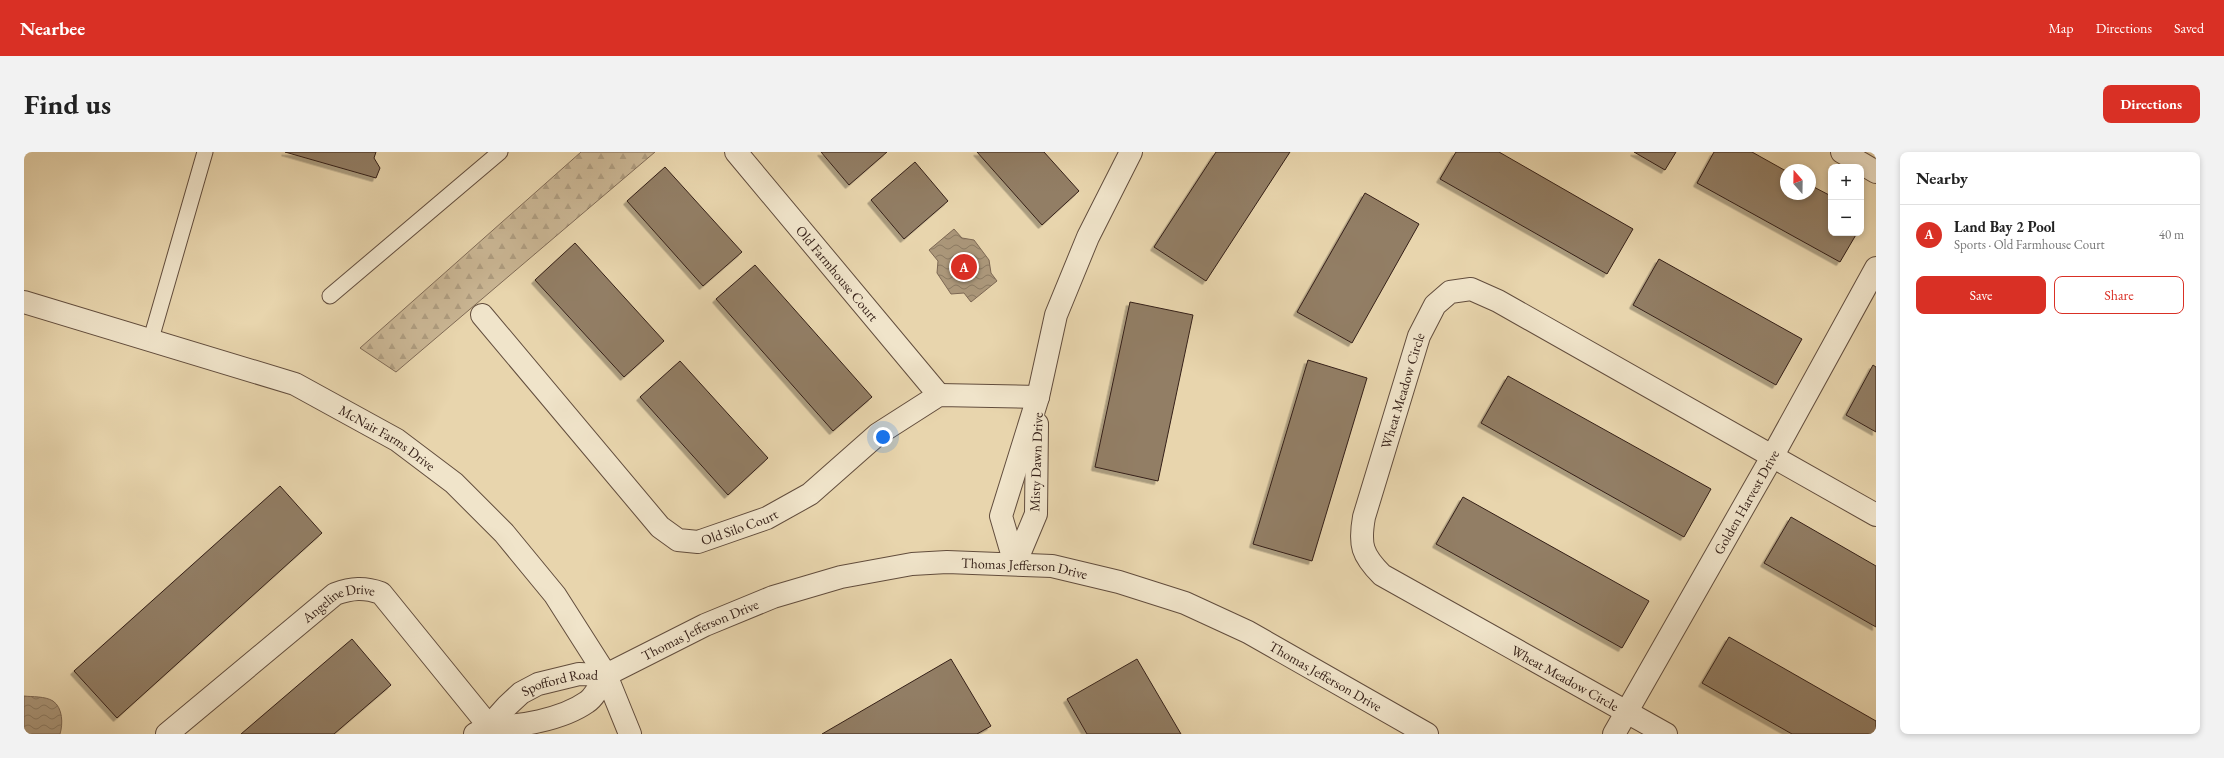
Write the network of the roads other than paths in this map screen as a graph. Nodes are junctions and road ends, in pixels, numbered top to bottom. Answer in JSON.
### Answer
{"nodes":[{"id":1,"x":206,"y":152,"type":"edge"},
{"id":2,"x":500,"y":152,"type":"edge"},
{"id":3,"x":736,"y":152,"type":"edge"},
{"id":4,"x":1131,"y":152,"type":"edge"},
{"id":5,"x":1842,"y":152,"type":"edge"},
{"id":6,"x":1876,"y":172,"type":"edge"},
{"id":7,"x":1876,"y":268,"type":"edge"},
{"id":8,"x":330,"y":296,"type":"dead end"},
{"id":9,"x":24,"y":302,"type":"edge"},
{"id":10,"x":482,"y":315,"type":"dead end"},
{"id":11,"x":151,"y":339,"type":"junction"},
{"id":12,"x":939,"y":395,"type":"junction"},
{"id":13,"x":1038,"y":397,"type":"junction"},
{"id":14,"x":1772,"y":457,"type":"junction"},
{"id":15,"x":1876,"y":515,"type":"edge"},
{"id":16,"x":1015,"y":564,"type":"junction"},
{"id":17,"x":606,"y":675,"type":"junction"},
{"id":18,"x":1626,"y":712,"type":"junction"},
{"id":19,"x":482,"y":730,"type":"edge"},
{"id":20,"x":167,"y":734,"type":"edge"},
{"id":21,"x":630,"y":734,"type":"edge"},
{"id":22,"x":1427,"y":734,"type":"edge"},
{"id":23,"x":1614,"y":734,"type":"edge"},
{"id":24,"x":1666,"y":734,"type":"edge"}],
"edges":[{"from":1,"to":11,"type":"lane"},
{"from":2,"to":8,"type":"lane"},
{"from":3,"to":12,"type":"street","name":"Old Farmhouse Court"},
{"from":4,"to":13,"type":"street","name":"Misty Dawn Drive"},
{"from":5,"to":6,"type":"street"},
{"from":7,"to":14,"type":"street","name":"Golden Harvest Drive"},
{"from":9,"to":11,"type":"street","name":"McNair Farms Drive"},
{"from":10,"to":12,"type":"street","name":"Old Silo Court"},
{"from":11,"to":17,"type":"street","name":"McNair Farms Drive"},
{"from":12,"to":13,"type":"street"},
{"from":13,"to":16,"type":"street","name":"Misty Dawn Drive"},
{"from":13,"to":16,"type":"street","name":"Misty Dawn Drive"},
{"from":14,"to":15,"type":"street","name":"Wheat Meadow Circle"},
{"from":14,"to":18,"type":"street","name":"Golden Harvest Drive"},
{"from":14,"to":18,"type":"street","name":"Wheat Meadow Circle"},
{"from":16,"to":17,"type":"street","name":"Thomas Jefferson Drive"},
{"from":16,"to":22,"type":"street","name":"Thomas Jefferson Drive"},
{"from":17,"to":19,"type":"street","name":"Spofford Road"},
{"from":17,"to":19,"type":"street","name":"Spofford Road"},
{"from":17,"to":21,"type":"street","name":"McNair Farms Drive"},
{"from":18,"to":23,"type":"street","name":"Golden Harvest Drive"},
{"from":18,"to":24,"type":"street","name":"Wheat Meadow Circle"},
{"from":19,"to":20,"type":"street","name":"Angeline Drive"}]}
